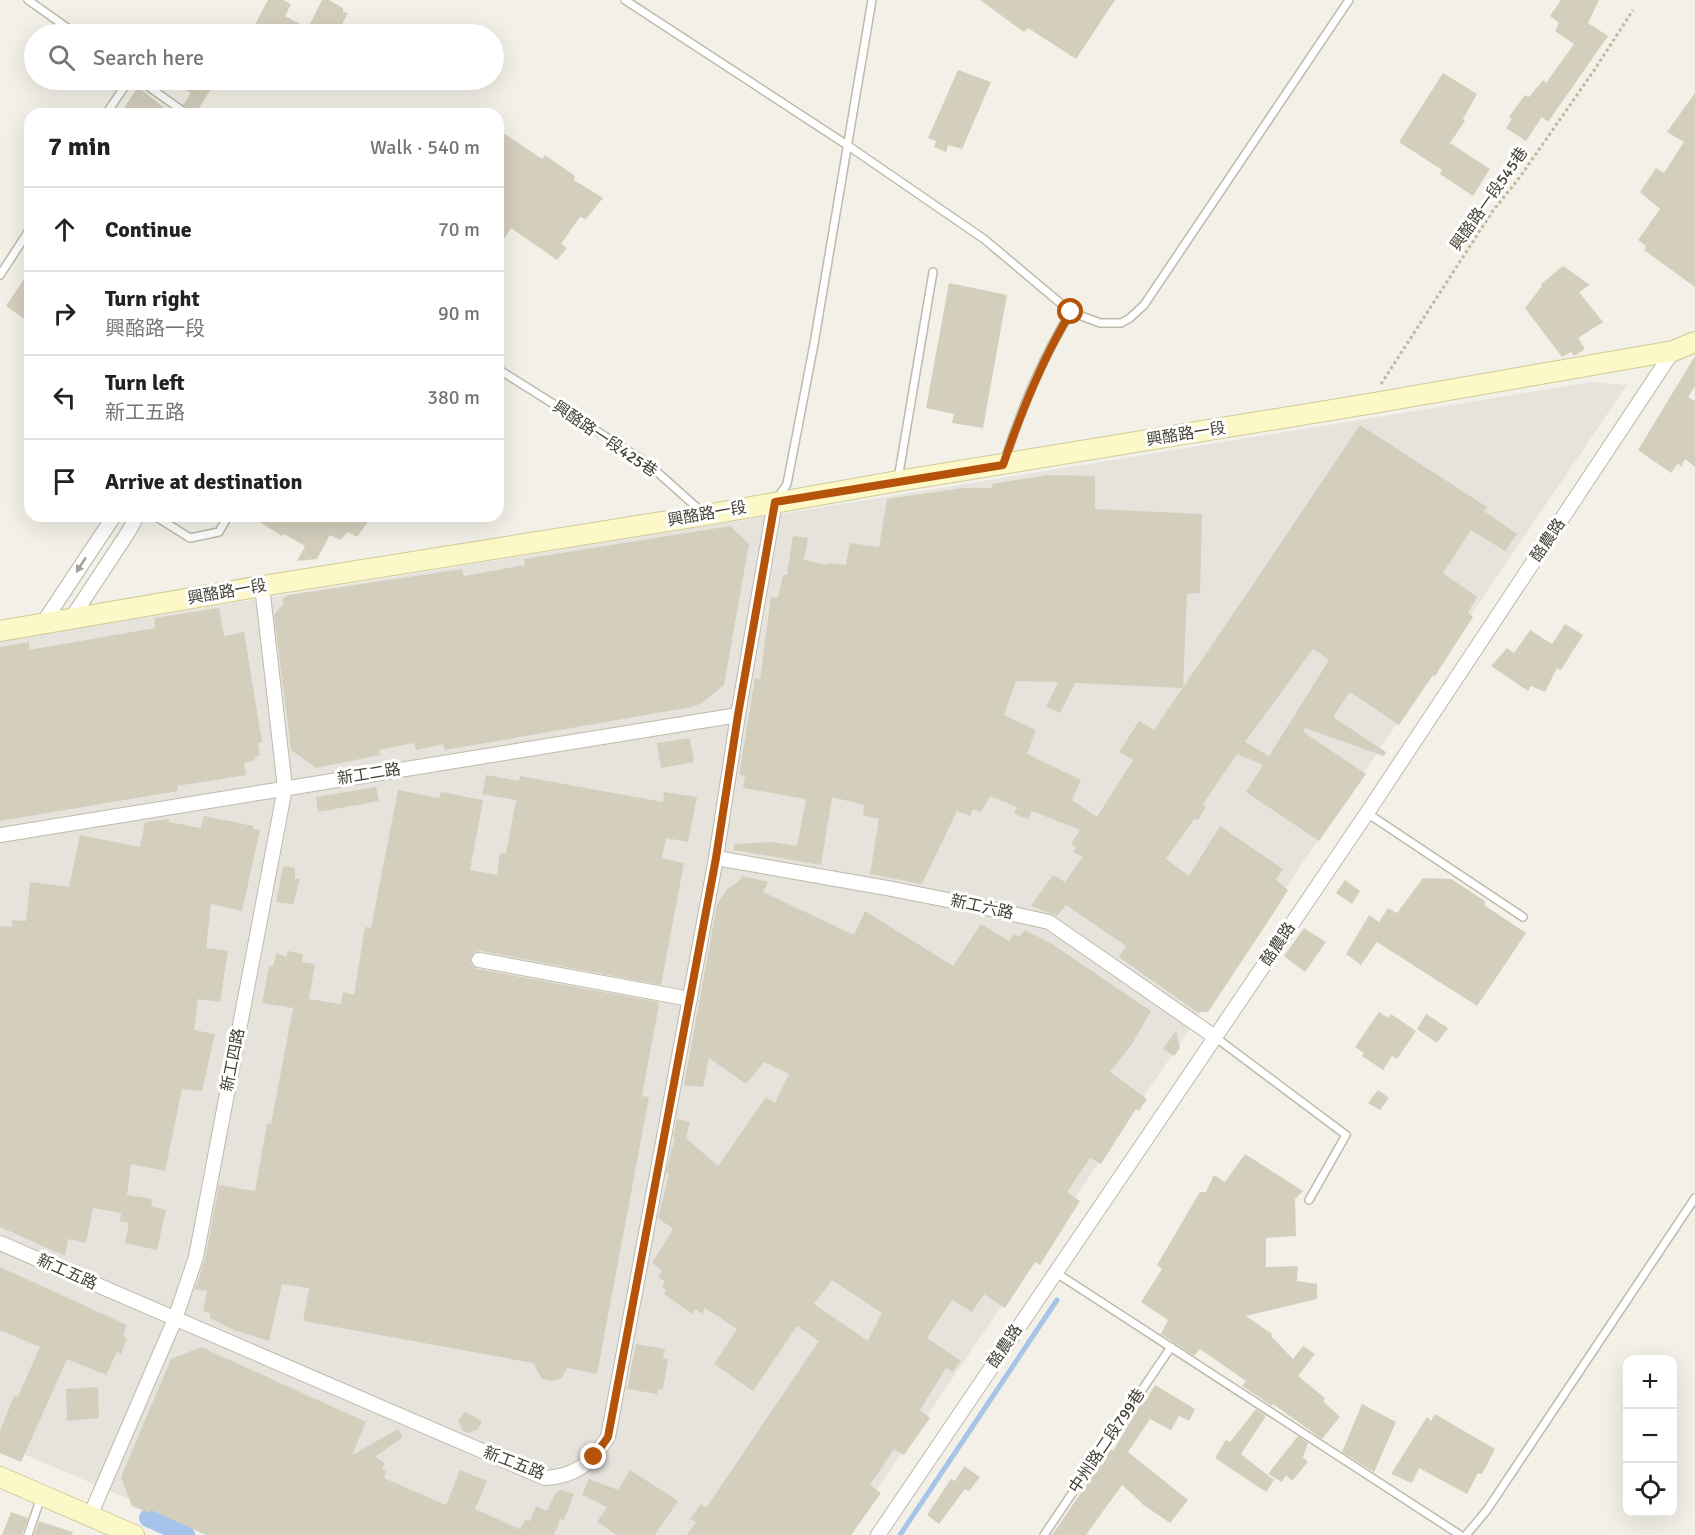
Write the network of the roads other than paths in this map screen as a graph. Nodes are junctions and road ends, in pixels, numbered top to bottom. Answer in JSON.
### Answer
{"nodes":[{"id":1,"x":28,"y":0,"type":"edge"},
{"id":2,"x":625,"y":0,"type":"edge"},
{"id":3,"x":872,"y":0,"type":"edge"},
{"id":4,"x":1349,"y":0,"type":"edge"},
{"id":5,"x":62,"y":24,"type":"edge"},
{"id":6,"x":122,"y":90,"type":"edge"},
{"id":7,"x":153,"y":90,"type":"edge"},
{"id":8,"x":110,"y":108,"type":"edge"},
{"id":9,"x":179,"y":108,"type":"edge"},
{"id":10,"x":847,"y":145,"type":"junction"},
{"id":11,"x":24,"y":238,"type":"edge"},
{"id":12,"x":933,"y":272,"type":"dead end"},
{"id":13,"x":0,"y":275,"type":"edge"},
{"id":14,"x":1071,"y":312,"type":"junction"},
{"id":15,"x":1695,"y":342,"type":"edge"},
{"id":16,"x":1673,"y":351,"type":"junction"},
{"id":17,"x":504,"y":373,"type":"edge"},
{"id":18,"x":1003,"y":465,"type":"junction"},
{"id":19,"x":898,"y":481,"type":"junction"},
{"id":20,"x":775,"y":502,"type":"junction"},
{"id":21,"x":706,"y":515,"type":"junction"},
{"id":22,"x":110,"y":522,"type":"edge"},
{"id":23,"x":134,"y":522,"type":"edge"},
{"id":24,"x":165,"y":522,"type":"edge"},
{"id":25,"x":225,"y":522,"type":"edge"},
{"id":26,"x":262,"y":586,"type":"junction"},
{"id":27,"x":71,"y":619,"type":"junction"},
{"id":28,"x":43,"y":624,"type":"junction"},
{"id":29,"x":0,"y":631,"type":"edge"},
{"id":30,"x":738,"y":715,"type":"junction"},
{"id":31,"x":285,"y":788,"type":"junction"},
{"id":32,"x":1367,"y":813,"type":"junction"},
{"id":33,"x":0,"y":835,"type":"edge"},
{"id":34,"x":716,"y":858,"type":"junction"},
{"id":35,"x":1523,"y":917,"type":"dead end"},
{"id":36,"x":479,"y":960,"type":"dead end"},
{"id":37,"x":690,"y":999,"type":"junction"},
{"id":38,"x":1215,"y":1037,"type":"junction"},
{"id":39,"x":1695,"y":1198,"type":"edge"},
{"id":40,"x":1309,"y":1200,"type":"dead end"},
{"id":41,"x":0,"y":1243,"type":"edge"},
{"id":42,"x":1055,"y":1272,"type":"junction"},
{"id":43,"x":176,"y":1319,"type":"junction"},
{"id":44,"x":1171,"y":1347,"type":"junction"},
{"id":45,"x":0,"y":1477,"type":"edge"},
{"id":46,"x":42,"y":1495,"type":"junction"},
{"id":47,"x":90,"y":1516,"type":"junction"},
{"id":48,"x":28,"y":1535,"type":"edge"},
{"id":49,"x":134,"y":1535,"type":"edge"},
{"id":50,"x":878,"y":1535,"type":"edge"},
{"id":51,"x":1044,"y":1535,"type":"edge"},
{"id":52,"x":1460,"y":1535,"type":"edge"},
{"id":53,"x":1466,"y":1535,"type":"edge"}],
"edges":[{"from":1,"to":5,"type":"lane"},
{"from":2,"to":10,"type":"lane"},
{"from":3,"to":10,"type":"lane"},
{"from":4,"to":14,"type":"lane"},
{"from":6,"to":8,"type":"lane"},
{"from":7,"to":9,"type":"lane"},
{"from":10,"to":14,"type":"lane"},
{"from":10,"to":20,"type":"lane"},
{"from":11,"to":13,"type":"lane"},
{"from":12,"to":19,"type":"lane"},
{"from":14,"to":18,"type":"lane"},
{"from":15,"to":16,"type":"street","name":"興酪路一段"},
{"from":16,"to":18,"type":"street","name":"興酪路一段"},
{"from":16,"to":32,"type":"street","name":"酪農路"},
{"from":17,"to":21,"type":"lane","name":"興酪路一段425巷"},
{"from":18,"to":19,"type":"street","name":"興酪路一段"},
{"from":19,"to":20,"type":"street","name":"興酪路一段"},
{"from":20,"to":21,"type":"street","name":"興酪路一段"},
{"from":20,"to":30,"type":"street","name":"新工五路"},
{"from":21,"to":26,"type":"street","name":"興酪路一段"},
{"from":22,"to":28,"type":"street","one_way":true},
{"from":23,"to":27,"type":"street"},
{"from":24,"to":25,"type":"lane"},
{"from":26,"to":27,"type":"street","name":"興酪路一段"},
{"from":26,"to":31,"type":"street","name":"新工四路"},
{"from":27,"to":28,"type":"street","name":"興酪路一段"},
{"from":28,"to":29,"type":"street","name":"興酪路一段"},
{"from":30,"to":31,"type":"street","name":"新工二路"},
{"from":30,"to":34,"type":"street","name":"新工五路"},
{"from":31,"to":33,"type":"street","name":"新工二路"},
{"from":31,"to":43,"type":"street","name":"新工四路"},
{"from":32,"to":35,"type":"lane"},
{"from":32,"to":38,"type":"street","name":"酪農路"},
{"from":34,"to":37,"type":"street","name":"新工五路"},
{"from":34,"to":38,"type":"street","name":"新工六路"},
{"from":36,"to":37,"type":"street"},
{"from":37,"to":43,"type":"street","name":"新工五路"},
{"from":38,"to":40,"type":"lane"},
{"from":38,"to":42,"type":"street","name":"酪農路"},
{"from":39,"to":53,"type":"lane"},
{"from":41,"to":43,"type":"street","name":"新工五路"},
{"from":42,"to":44,"type":"lane"},
{"from":42,"to":50,"type":"street","name":"酪農路"},
{"from":43,"to":47,"type":"street","name":"新工四路"},
{"from":44,"to":51,"type":"lane","name":"中州路二段799巷"},
{"from":44,"to":52,"type":"lane"},
{"from":45,"to":46,"type":"street"},
{"from":46,"to":47,"type":"street"},
{"from":46,"to":48,"type":"lane"},
{"from":47,"to":49,"type":"street"}]}
